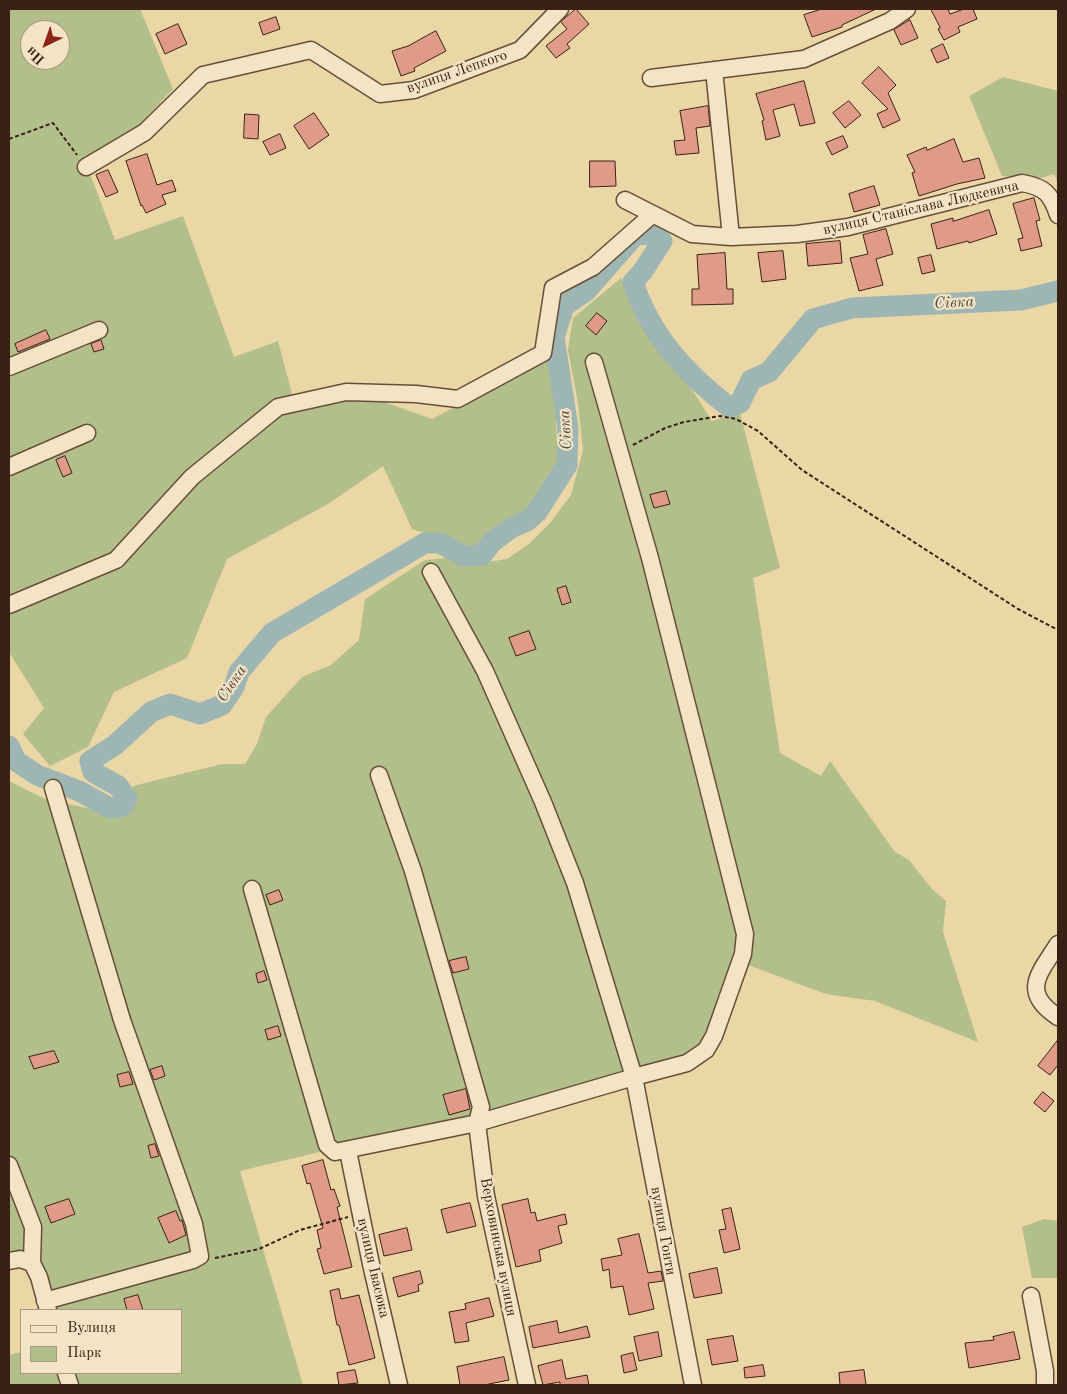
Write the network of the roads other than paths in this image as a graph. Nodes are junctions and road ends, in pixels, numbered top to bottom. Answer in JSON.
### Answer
{"nodes":[{"id":1,"x":560,"y":9,"type":"edge"},
{"id":2,"x":907,"y":9,"type":"edge"},
{"id":3,"x":714,"y":70,"type":"junction"},
{"id":4,"x":651,"y":78,"type":"dead end"},
{"id":5,"x":86,"y":167,"type":"road end"},
{"id":6,"x":625,"y":200,"type":"dead end"},
{"id":7,"x":653,"y":214,"type":"junction"},
{"id":8,"x":1058,"y":215,"type":"edge"},
{"id":9,"x":731,"y":237,"type":"junction"},
{"id":10,"x":98,"y":330,"type":"dead end"},
{"id":11,"x":594,"y":362,"type":"dead end"},
{"id":12,"x":9,"y":367,"type":"edge"},
{"id":13,"x":87,"y":433,"type":"dead end"},
{"id":14,"x":9,"y":468,"type":"edge"},
{"id":15,"x":431,"y":572,"type":"dead end"},
{"id":16,"x":9,"y":605,"type":"edge"},
{"id":17,"x":379,"y":775,"type":"dead end"},
{"id":18,"x":53,"y":788,"type":"dead end"},
{"id":19,"x":252,"y":889,"type":"dead end"},
{"id":20,"x":1058,"y":944,"type":"edge"},
{"id":21,"x":1058,"y":1017,"type":"edge"},
{"id":22,"x":634,"y":1077,"type":"junction"},
{"id":23,"x":479,"y":1115,"type":"junction"},
{"id":24,"x":348,"y":1151,"type":"junction"},
{"id":25,"x":9,"y":1165,"type":"edge"},
{"id":26,"x":9,"y":1261,"type":"edge"},
{"id":27,"x":32,"y":1263,"type":"junction"},
{"id":28,"x":1031,"y":1296,"type":"dead end"},
{"id":29,"x":46,"y":1306,"type":"edge"},
{"id":30,"x":399,"y":1385,"type":"edge"},
{"id":31,"x":527,"y":1385,"type":"edge"},
{"id":32,"x":693,"y":1385,"type":"edge"},
{"id":33,"x":1045,"y":1385,"type":"edge"}],
"edges":[{"from":1,"to":5,"type":"street","name":"вулиця Лепкого"},
{"from":2,"to":3,"type":"street"},
{"from":3,"to":4,"type":"street"},
{"from":3,"to":9,"type":"street"},
{"from":6,"to":7,"type":"street","name":"вулиця Станіслава Людкевича"},
{"from":7,"to":9,"type":"street","name":"вулиця Станіслава Людкевича"},
{"from":7,"to":16,"type":"street"},
{"from":8,"to":9,"type":"street","name":"вулиця Станіслава Людкевича"},
{"from":10,"to":12,"type":"street"},
{"from":11,"to":22,"type":"street"},
{"from":13,"to":14,"type":"street"},
{"from":15,"to":22,"type":"street","name":"вулиця Гонти"},
{"from":17,"to":23,"type":"street","name":"Верховинська вулиця"},
{"from":18,"to":29,"type":"street"},
{"from":19,"to":24,"type":"street"},
{"from":20,"to":21,"type":"street"},
{"from":22,"to":23,"type":"street"},
{"from":22,"to":32,"type":"street","name":"вулиця Гонти"},
{"from":23,"to":24,"type":"street"},
{"from":23,"to":31,"type":"street","name":"Верховинська вулиця"},
{"from":24,"to":30,"type":"street","name":"вулиця Івасюка"},
{"from":25,"to":27,"type":"street"},
{"from":26,"to":27,"type":"street"},
{"from":27,"to":29,"type":"street"},
{"from":28,"to":33,"type":"street"}]}
